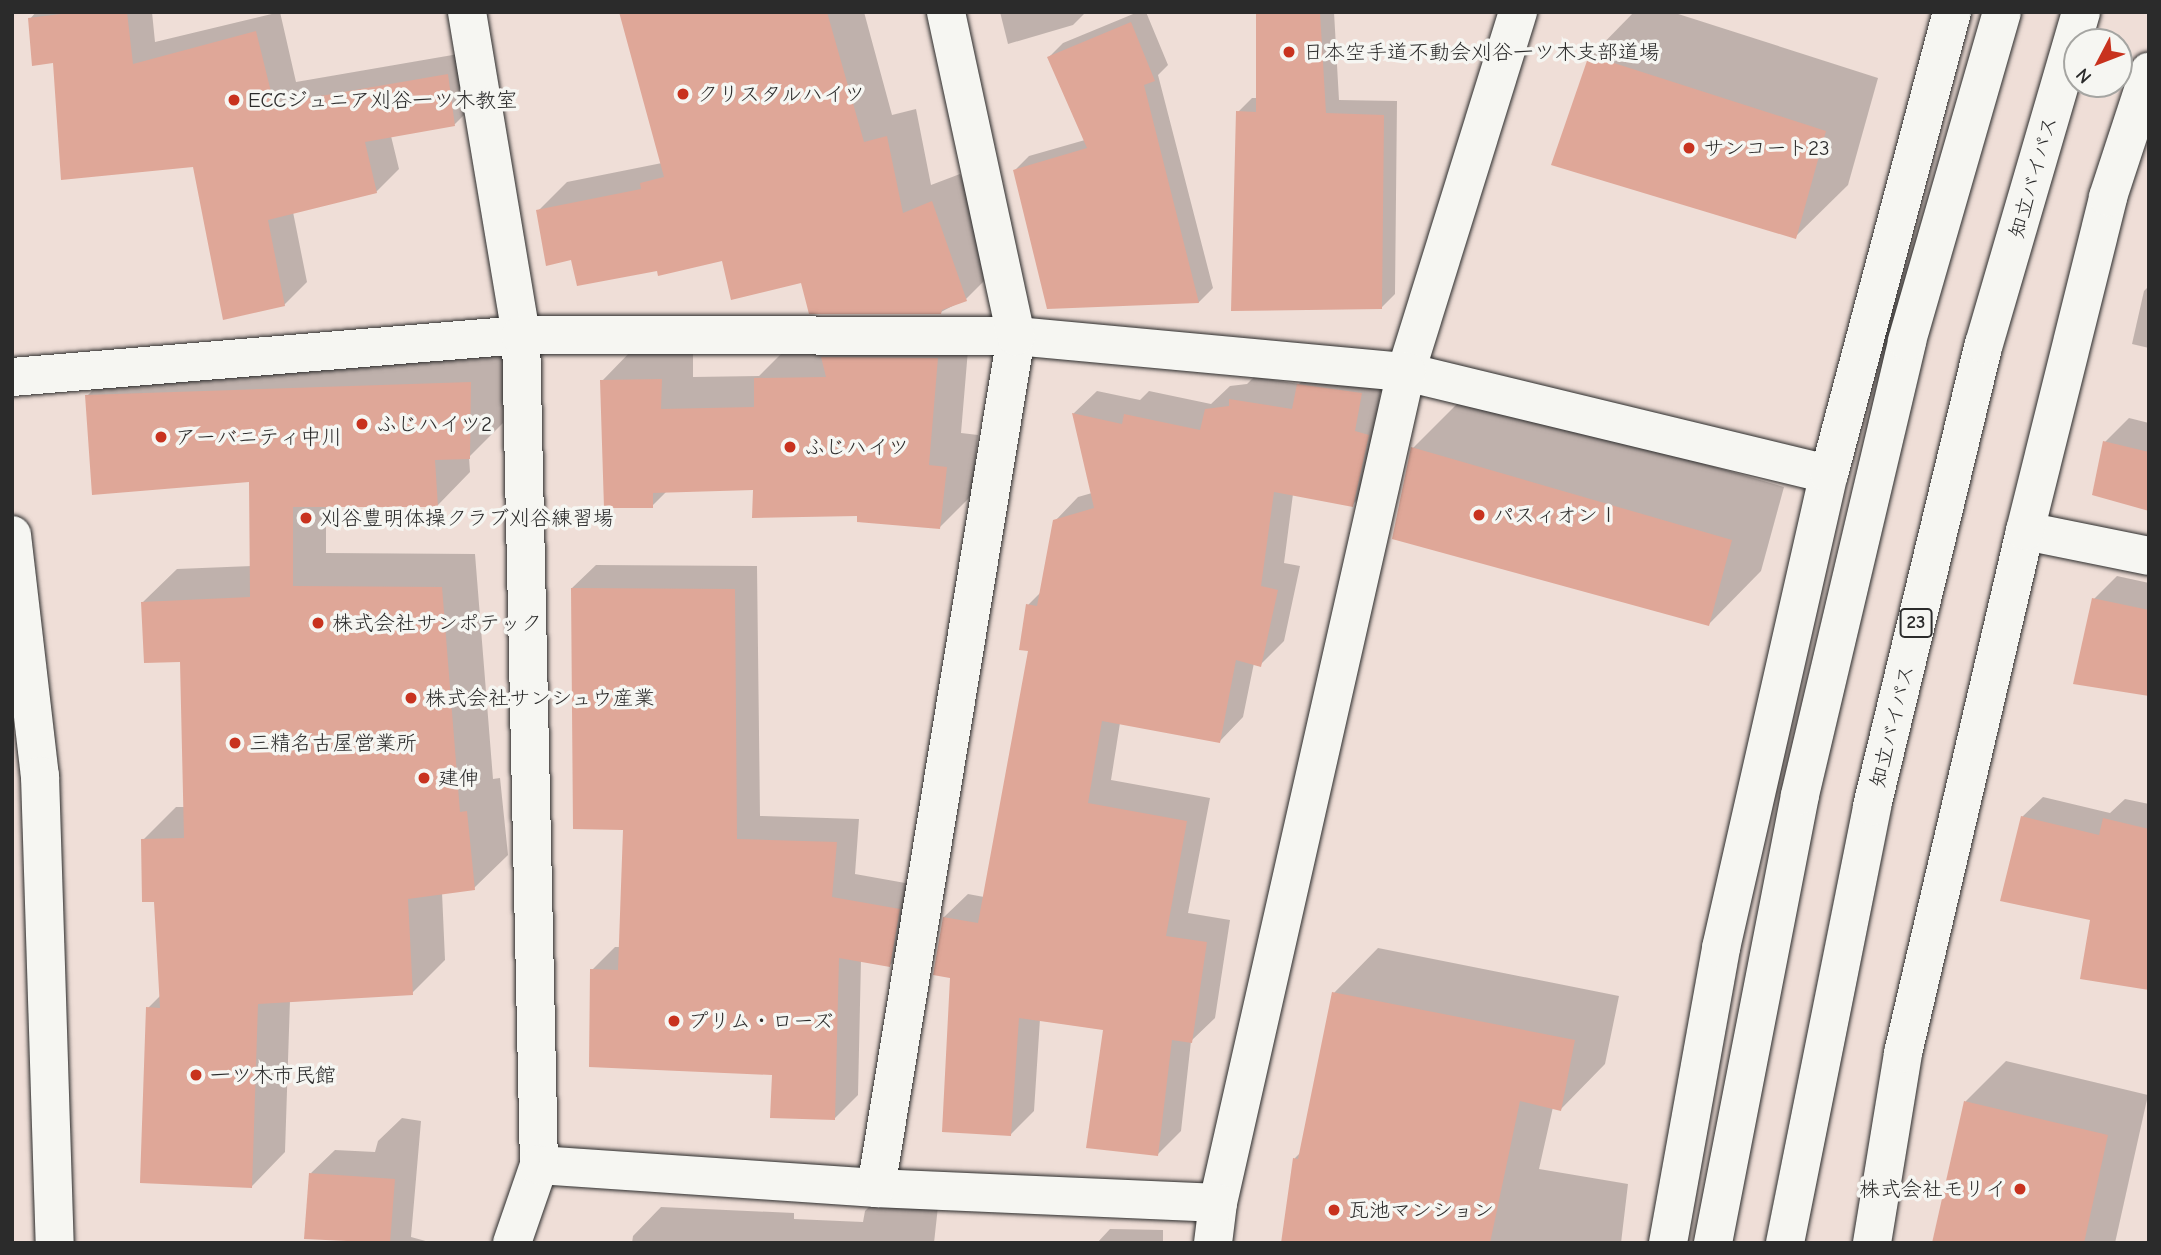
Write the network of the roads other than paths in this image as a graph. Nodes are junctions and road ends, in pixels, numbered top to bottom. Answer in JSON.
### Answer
{"nodes":[{"id":1,"x":467,"y":12,"type":"edge"},
{"id":2,"x":946,"y":12,"type":"edge"},
{"id":3,"x":1518,"y":12,"type":"edge"},
{"id":4,"x":1951,"y":12,"type":"edge"},
{"id":5,"x":2001,"y":12,"type":"edge"},
{"id":6,"x":2081,"y":12,"type":"edge"},
{"id":7,"x":2149,"y":72,"type":"edge"},
{"id":8,"x":521,"y":335,"type":"junction"},
{"id":9,"x":1016,"y":336,"type":"junction"},
{"id":10,"x":1406,"y":372,"type":"junction"},
{"id":11,"x":12,"y":377,"type":"edge"},
{"id":12,"x":1829,"y":474,"type":"junction"},
{"id":13,"x":2025,"y":531,"type":"junction"},
{"id":14,"x":12,"y":536,"type":"edge"},
{"id":15,"x":2149,"y":556,"type":"edge"},
{"id":16,"x":539,"y":1165,"type":"junction"},
{"id":17,"x":876,"y":1188,"type":"junction"},
{"id":18,"x":1218,"y":1203,"type":"junction"},
{"id":19,"x":55,"y":1243,"type":"edge"},
{"id":20,"x":512,"y":1243,"type":"edge"},
{"id":21,"x":1213,"y":1243,"type":"edge"},
{"id":22,"x":1668,"y":1243,"type":"edge"},
{"id":23,"x":1713,"y":1243,"type":"edge"},
{"id":24,"x":1785,"y":1243,"type":"edge"},
{"id":25,"x":1872,"y":1243,"type":"edge"}],
"edges":[{"from":1,"to":8,"type":"main road"},
{"from":2,"to":9,"type":"main road"},
{"from":3,"to":10,"type":"main road"},
{"from":4,"to":12,"type":"main road"},
{"from":5,"to":23,"type":"main road"},
{"from":6,"to":24,"type":"main road","name":"知立バイパス","number":"23"},
{"from":7,"to":13,"type":"main road"},
{"from":8,"to":9,"type":"main road"},
{"from":8,"to":11,"type":"main road"},
{"from":8,"to":16,"type":"main road"},
{"from":9,"to":10,"type":"main road"},
{"from":9,"to":17,"type":"main road"},
{"from":10,"to":12,"type":"main road"},
{"from":10,"to":18,"type":"main road"},
{"from":12,"to":22,"type":"main road"},
{"from":13,"to":15,"type":"main road"},
{"from":13,"to":25,"type":"main road"},
{"from":14,"to":19,"type":"main road"},
{"from":16,"to":17,"type":"main road"},
{"from":16,"to":20,"type":"main road"},
{"from":17,"to":18,"type":"main road"},
{"from":18,"to":21,"type":"main road"}]}
